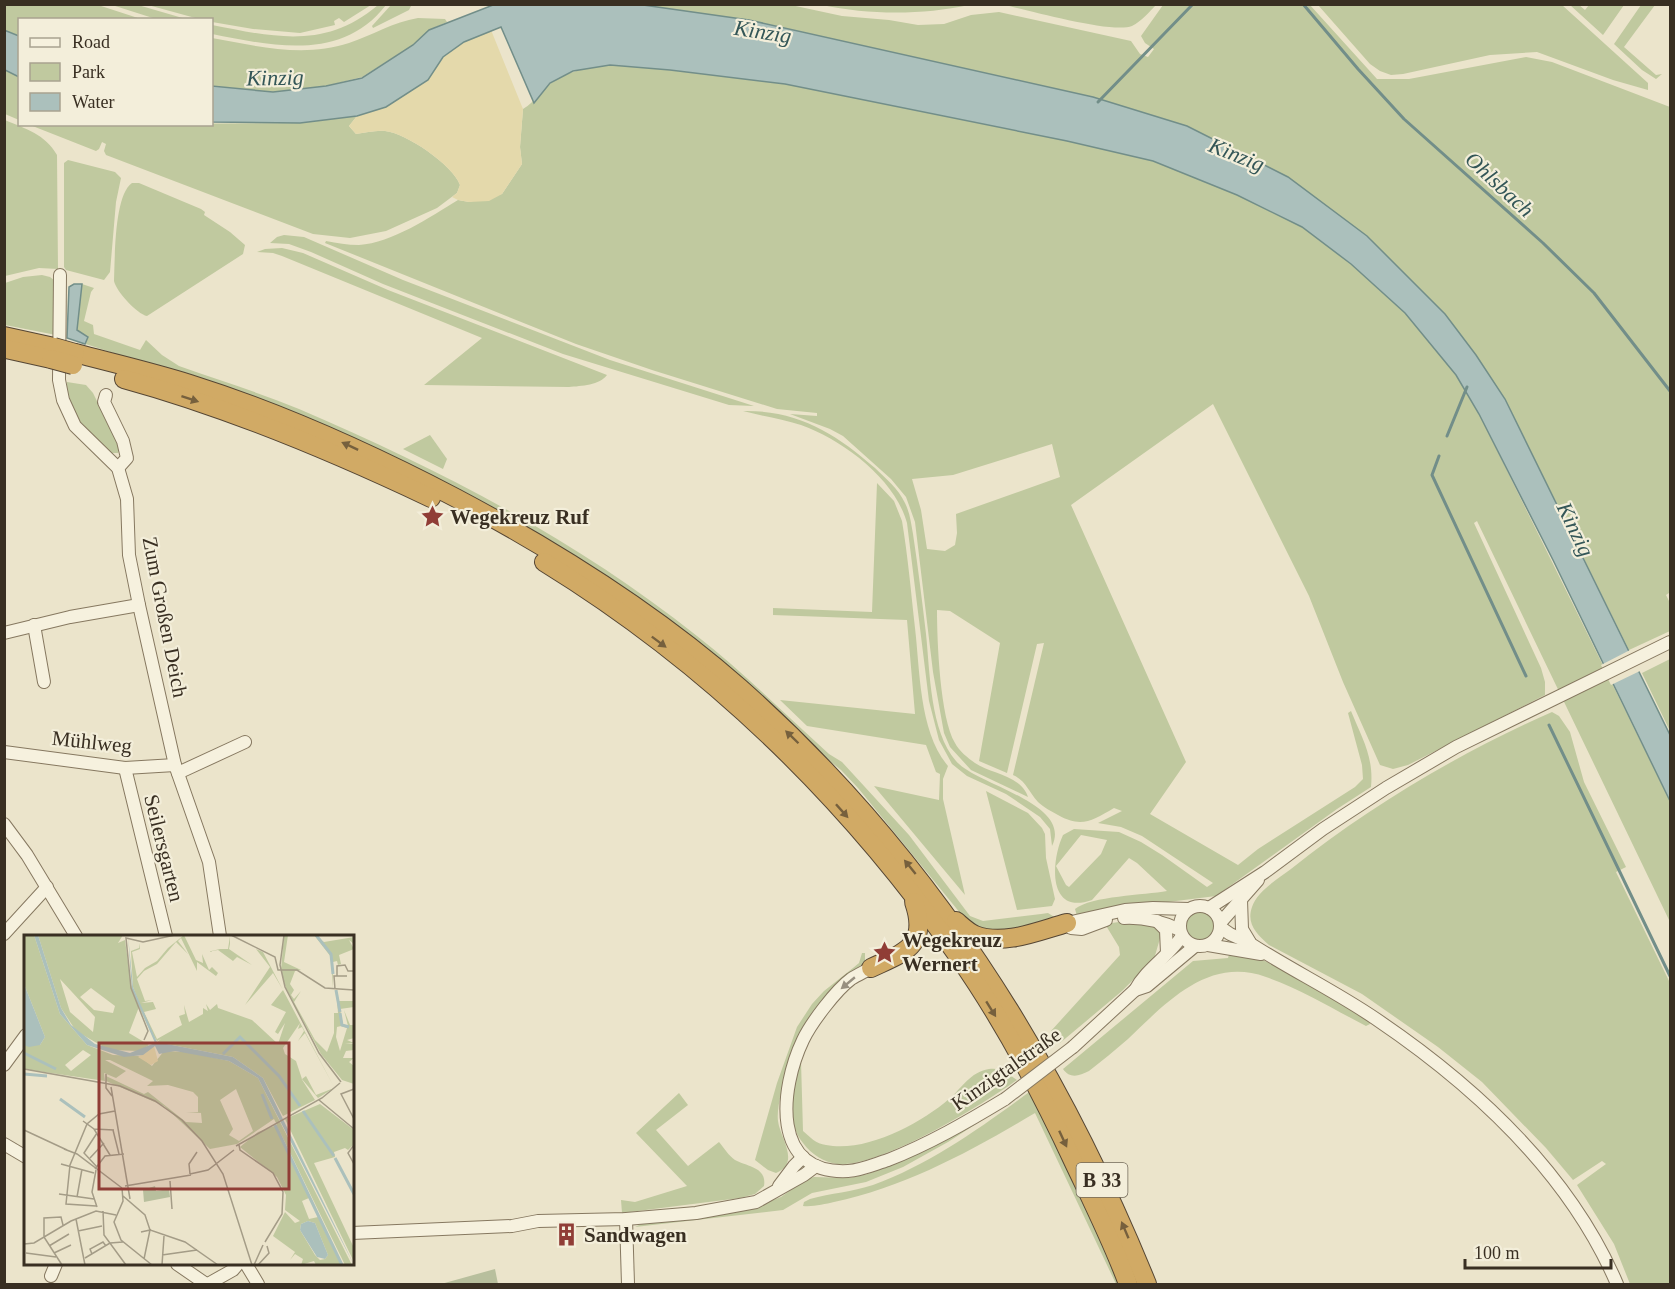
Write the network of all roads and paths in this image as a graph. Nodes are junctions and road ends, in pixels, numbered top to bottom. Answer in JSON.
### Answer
{"nodes":[{"id":1,"x":60,"y":275,"type":"dead end"},
{"id":2,"x":4,"y":336,"type":"edge"},
{"id":3,"x":4,"y":348,"type":"edge"},
{"id":4,"x":53,"y":353,"type":"junction"},
{"id":5,"x":74,"y":359,"type":"junction"},
{"id":6,"x":106,"y":395,"type":"dead end"},
{"id":7,"x":118,"y":468,"type":"junction"},
{"id":8,"x":139,"y":605,"type":"junction"},
{"id":9,"x":34,"y":625,"type":"junction"},
{"id":10,"x":4,"y":633,"type":"edge"},
{"id":11,"x":1671,"y":642,"type":"edge"},
{"id":12,"x":44,"y":682,"type":"dead end"},
{"id":13,"x":245,"y":742,"type":"dead end"},
{"id":14,"x":4,"y":752,"type":"edge"},
{"id":15,"x":125,"y":768,"type":"junction"},
{"id":16,"x":176,"y":769,"type":"junction"},
{"id":17,"x":4,"y":824,"type":"edge"},
{"id":18,"x":1265,"y":872,"type":"junction"},
{"id":19,"x":48,"y":887,"type":"junction"},
{"id":20,"x":911,"y":891,"type":"junction"},
{"id":21,"x":1241,"y":900,"type":"junction"},
{"id":22,"x":1209,"y":908,"type":"junction"},
{"id":23,"x":1189,"y":909,"type":"junction"},
{"id":24,"x":945,"y":913,"type":"junction"},
{"id":25,"x":1156,"y":920,"type":"junction"},
{"id":26,"x":1067,"y":923,"type":"junction"},
{"id":27,"x":1220,"y":924,"type":"junction"},
{"id":28,"x":1181,"y":933,"type":"junction"},
{"id":29,"x":4,"y":934,"type":"edge"},
{"id":30,"x":75,"y":935,"type":"edge"},
{"id":31,"x":166,"y":935,"type":"edge"},
{"id":32,"x":220,"y":935,"type":"edge"},
{"id":33,"x":1251,"y":944,"type":"junction"},
{"id":34,"x":1208,"y":945,"type":"junction"},
{"id":35,"x":1195,"y":946,"type":"junction"},
{"id":36,"x":1167,"y":953,"type":"junction"},
{"id":37,"x":1271,"y":957,"type":"junction"},
{"id":38,"x":871,"y":968,"type":"joint"},
{"id":39,"x":1135,"y":990,"type":"junction"},
{"id":40,"x":24,"y":1038,"type":"edge"},
{"id":41,"x":4,"y":1065,"type":"edge"},
{"id":42,"x":4,"y":1143,"type":"edge"},
{"id":43,"x":24,"y":1156,"type":"edge"},
{"id":44,"x":803,"y":1157,"type":"junction"},
{"id":45,"x":816,"y":1166,"type":"junction"},
{"id":46,"x":777,"y":1190,"type":"junction"},
{"id":47,"x":626,"y":1219,"type":"junction"},
{"id":48,"x":354,"y":1233,"type":"edge"},
{"id":49,"x":55,"y":1265,"type":"edge"},
{"id":50,"x":180,"y":1265,"type":"edge"},
{"id":51,"x":236,"y":1265,"type":"edge"},
{"id":52,"x":247,"y":1265,"type":"edge"},
{"id":53,"x":51,"y":1276,"type":"dead end"},
{"id":54,"x":207,"y":1284,"type":"edge"},
{"id":55,"x":258,"y":1284,"type":"edge"},
{"id":56,"x":628,"y":1284,"type":"edge"},
{"id":57,"x":1128,"y":1284,"type":"edge"},
{"id":58,"x":1147,"y":1284,"type":"edge"},
{"id":59,"x":1617,"y":1284,"type":"edge"}],
"edges":[{"from":1,"to":7,"type":"street","name":"Zum Großen Deich"},
{"from":2,"to":4,"type":"highway","number":"B 33"},
{"from":3,"to":4,"type":"highway","number":"B 33"},
{"from":4,"to":5,"type":"highway","number":"B 33","bridge":true},
{"from":5,"to":20,"type":"highway","number":"B 33","one_way":true},
{"from":24,"to":5,"type":"highway","number":"B 33","one_way":true},
{"from":6,"to":7,"type":"street","name":"Zum Großen Deich"},
{"from":7,"to":8,"type":"street","name":"Zum Großen Deich"},
{"from":8,"to":9,"type":"street"},
{"from":8,"to":16,"type":"street","name":"Zum Großen Deich"},
{"from":9,"to":10,"type":"street"},
{"from":9,"to":12,"type":"street"},
{"from":11,"to":18,"type":"street"},
{"from":13,"to":16,"type":"street"},
{"from":14,"to":15,"type":"street","name":"Mühlweg"},
{"from":15,"to":16,"type":"street","name":"Mühlweg"},
{"from":15,"to":31,"type":"street","name":"Seilersgarten"},
{"from":16,"to":32,"type":"street","name":"Zum Großen Deich"},
{"from":17,"to":19,"type":"street"},
{"from":18,"to":21,"type":"street"},
{"from":18,"to":22,"type":"street"},
{"from":19,"to":29,"type":"street"},
{"from":19,"to":30,"type":"street"},
{"from":20,"to":38,"type":"highway"},
{"from":20,"to":57,"type":"highway","number":"B 33","one_way":true},
{"from":21,"to":27,"type":"street"},
{"from":21,"to":33,"type":"street"},
{"from":22,"to":23,"type":"street"},
{"from":22,"to":27,"type":"street"},
{"from":23,"to":26,"type":"street"},
{"from":23,"to":28,"type":"street"},
{"from":24,"to":26,"type":"highway","number":"B 33"},
{"from":58,"to":24,"type":"highway","number":"B 33","one_way":true},
{"from":25,"to":26,"type":"street"},
{"from":25,"to":28,"type":"street"},
{"from":25,"to":36,"type":"street"},
{"from":27,"to":33,"type":"street"},
{"from":27,"to":34,"type":"street"},
{"from":28,"to":35,"type":"street"},
{"from":28,"to":36,"type":"street","name":"Kinzigtalstraße"},
{"from":33,"to":37,"type":"street"},
{"from":34,"to":35,"type":"street"},
{"from":34,"to":37,"type":"street"},
{"from":35,"to":39,"type":"street","name":"Kinzigtalstraße"},
{"from":36,"to":39,"type":"street","name":"Kinzigtalstraße"},
{"from":37,"to":59,"type":"street"},
{"from":38,"to":44,"type":"street","one_way":true},
{"from":39,"to":45,"type":"street","name":"Kinzigtalstraße","bridge":true},
{"from":40,"to":41,"type":"street"},
{"from":42,"to":43,"type":"street"},
{"from":44,"to":45,"type":"street","name":"Kinzigtalstraße"},
{"from":44,"to":46,"type":"street"},
{"from":45,"to":46,"type":"street"},
{"from":46,"to":47,"type":"street"},
{"from":47,"to":48,"type":"street"},
{"from":47,"to":56,"type":"street"},
{"from":49,"to":53,"type":"street"},
{"from":50,"to":54,"type":"street"},
{"from":51,"to":54,"type":"street"},
{"from":52,"to":55,"type":"street"}]}
